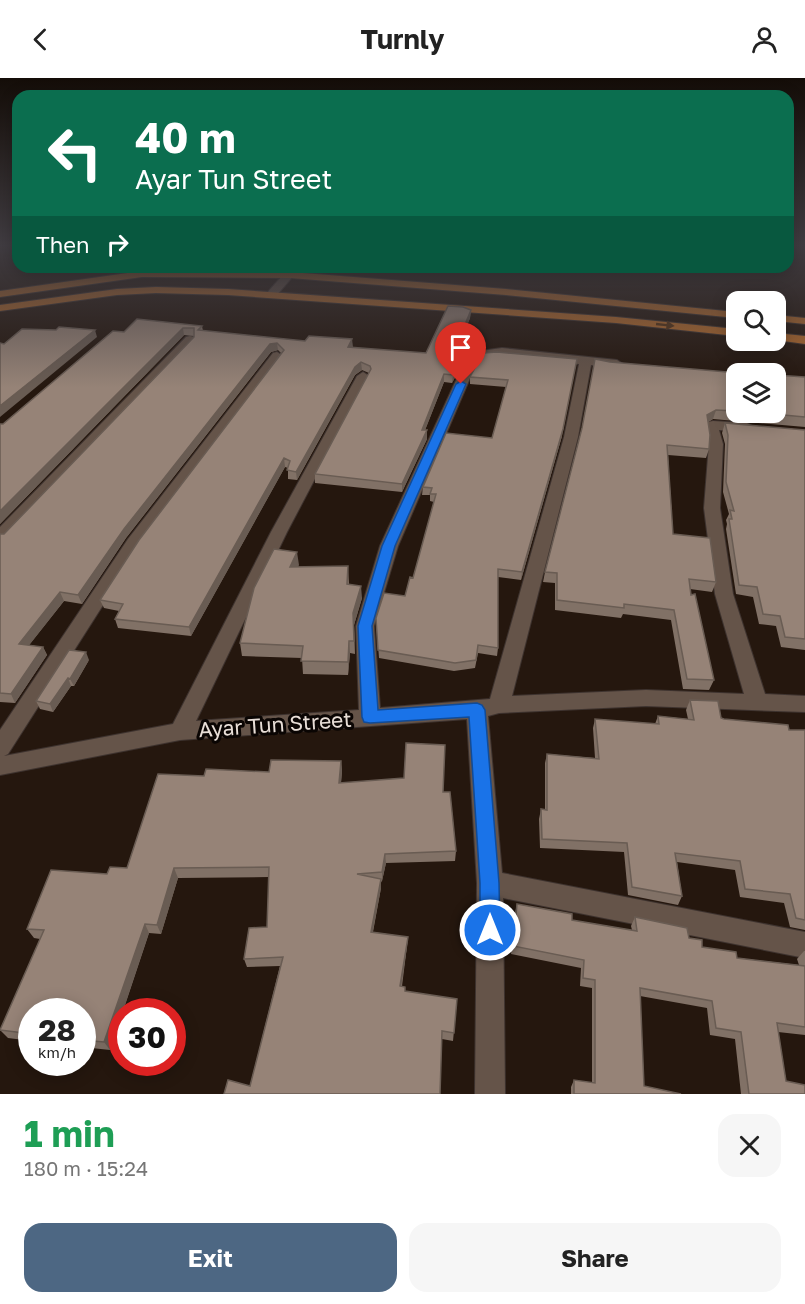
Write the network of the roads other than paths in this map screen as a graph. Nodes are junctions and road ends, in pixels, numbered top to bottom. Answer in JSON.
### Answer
{"nodes":[{"id":1,"x":46,"y":293,"type":"edge"},
{"id":2,"x":106,"y":293,"type":"edge"},
{"id":3,"x":235,"y":293,"type":"edge"},
{"id":4,"x":519,"y":293,"type":"edge"},
{"id":5,"x":271,"y":295,"type":"joint"},
{"id":6,"x":48,"y":301,"type":"junction"},
{"id":7,"x":616,"y":304,"type":"junction"},
{"id":8,"x":0,"y":308,"type":"edge"},
{"id":9,"x":726,"y":314,"type":"edge"},
{"id":10,"x":786,"y":319,"type":"edge"},
{"id":11,"x":616,"y":320,"type":"junction"},
{"id":12,"x":805,"y":321,"type":"edge"},
{"id":13,"x":726,"y":332,"type":"edge"},
{"id":14,"x":786,"y":338,"type":"edge"},
{"id":15,"x":190,"y":340,"type":"edge"},
{"id":16,"x":805,"y":340,"type":"edge"},
{"id":17,"x":277,"y":356,"type":"edge"},
{"id":18,"x":586,"y":361,"type":"junction"},
{"id":19,"x":632,"y":366,"type":"edge"},
{"id":20,"x":363,"y":376,"type":"dead end"},
{"id":21,"x":769,"y":430,"type":"edge"},
{"id":22,"x":0,"y":537,"type":"edge"},
{"id":23,"x":757,"y":701,"type":"junction"},
{"id":24,"x":805,"y":704,"type":"edge"},
{"id":25,"x":488,"y":707,"type":"junction"},
{"id":26,"x":370,"y":717,"type":"junction"},
{"id":27,"x":180,"y":731,"type":"junction"},
{"id":28,"x":0,"y":748,"type":"edge"},
{"id":29,"x":0,"y":766,"type":"edge"},
{"id":30,"x":490,"y":883,"type":"junction"},
{"id":31,"x":805,"y":945,"type":"edge"},
{"id":32,"x":490,"y":1094,"type":"edge"}],
"edges":[{"from":1,"to":6,"type":"main road"},
{"from":2,"to":6,"type":"main road"},
{"from":3,"to":5,"type":"main road"},
{"from":4,"to":7,"type":"main road"},
{"from":5,"to":11,"type":"main road"},
{"from":6,"to":8,"type":"main road"},
{"from":7,"to":9,"type":"main road"},
{"from":7,"to":11,"type":"main road"},
{"from":10,"to":12,"type":"main road"},
{"from":11,"to":13,"type":"main road","one_way":true},
{"from":14,"to":16,"type":"main road"},
{"from":15,"to":22,"type":"street"},
{"from":17,"to":28,"type":"street"},
{"from":18,"to":19,"type":"street"},
{"from":18,"to":25,"type":"street"},
{"from":18,"to":26,"type":"street"},
{"from":20,"to":27,"type":"street"},
{"from":21,"to":23,"type":"street"},
{"from":23,"to":24,"type":"street","name":"Ayar Tun Street"},
{"from":23,"to":25,"type":"street","name":"Ayar Tun Street"},
{"from":25,"to":26,"type":"street","name":"Ayar Tun Street"},
{"from":25,"to":30,"type":"street"},
{"from":26,"to":27,"type":"street","name":"Ayar Tun Street"},
{"from":27,"to":29,"type":"street","name":"Ayar Tun Street"},
{"from":30,"to":31,"type":"street"},
{"from":30,"to":32,"type":"street"}]}
